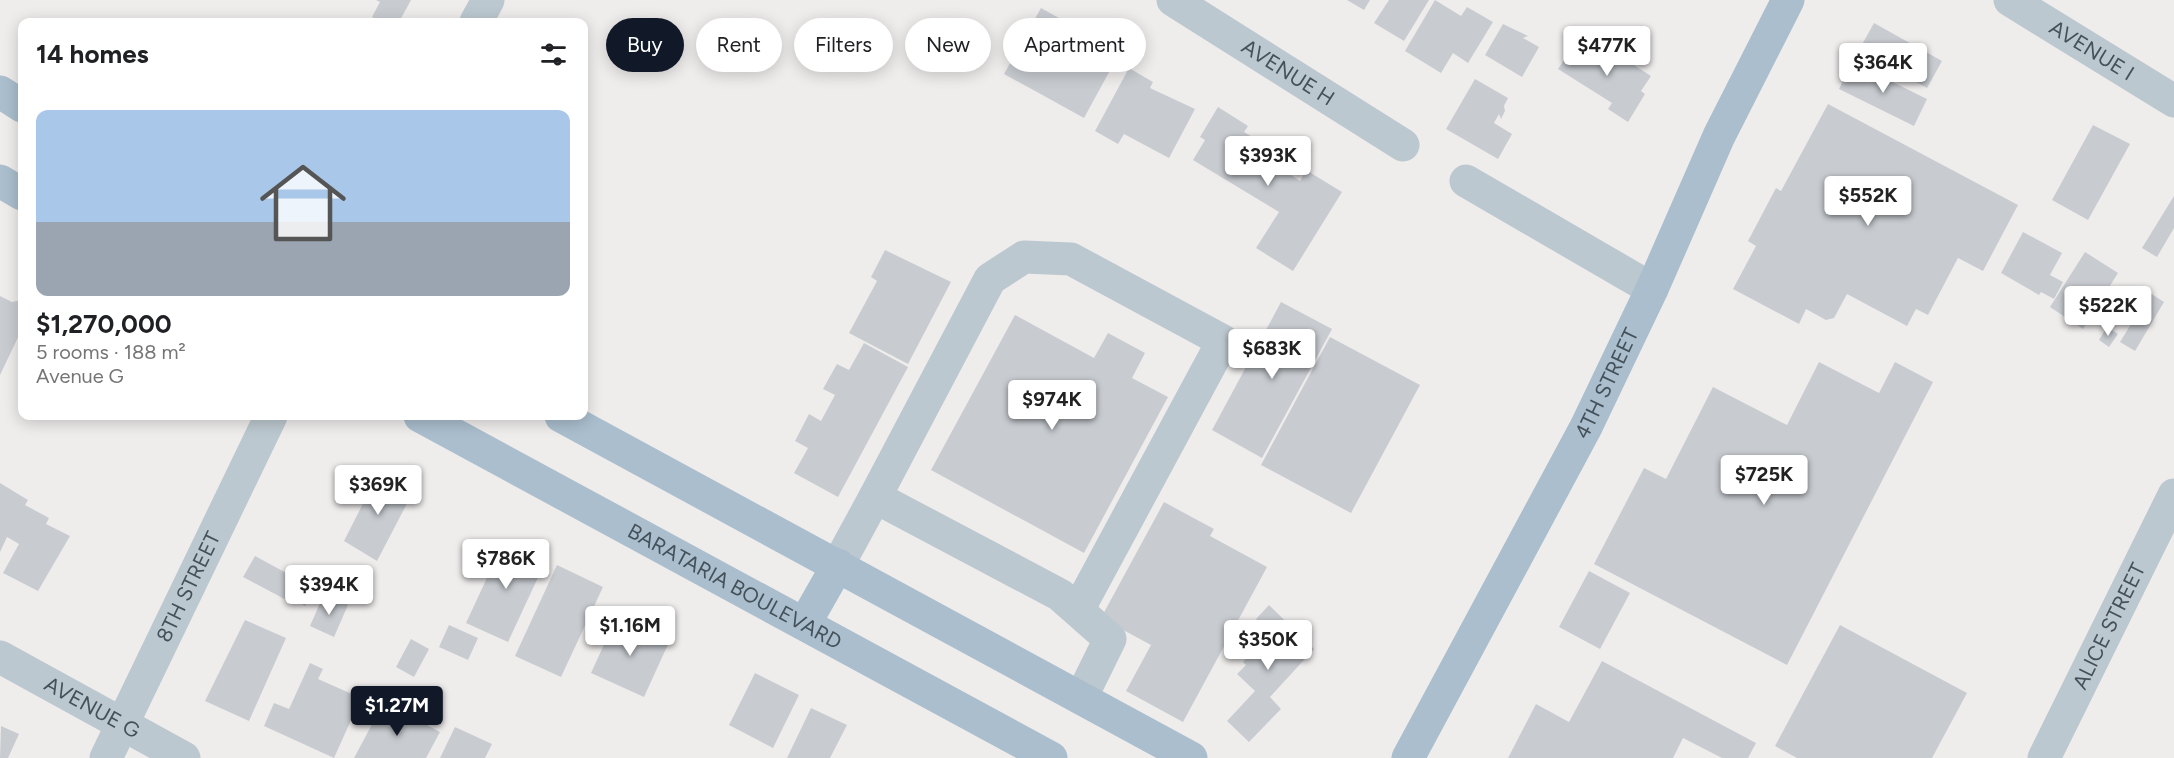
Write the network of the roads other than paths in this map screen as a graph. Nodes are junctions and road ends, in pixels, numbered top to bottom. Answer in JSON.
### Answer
{"nodes":[{"id":1,"x":488,"y":0,"type":"edge"},
{"id":2,"x":1173,"y":0,"type":"edge"},
{"id":3,"x":1788,"y":0,"type":"edge"},
{"id":4,"x":2010,"y":0,"type":"edge"},
{"id":5,"x":478,"y":18,"type":"edge"},
{"id":6,"x":0,"y":92,"type":"edge"},
{"id":7,"x":2174,"y":101,"type":"edge"},
{"id":8,"x":18,"y":103,"type":"edge"},
{"id":9,"x":1403,"y":145,"type":"dead end"},
{"id":10,"x":0,"y":181,"type":"edge"},
{"id":11,"x":1466,"y":181,"type":"dead end"},
{"id":12,"x":18,"y":192,"type":"edge"},
{"id":13,"x":1652,"y":289,"type":"junction"},
{"id":14,"x":268,"y":420,"type":"edge"},
{"id":15,"x":427,"y":420,"type":"edge"},
{"id":16,"x":568,"y":420,"type":"edge"},
{"id":17,"x":2174,"y":495,"type":"edge"},
{"id":18,"x":875,"y":497,"type":"junction"},
{"id":19,"x":838,"y":565,"type":"junction"},
{"id":20,"x":1078,"y":610,"type":"junction"},
{"id":21,"x":805,"y":623,"type":"junction"},
{"id":22,"x":0,"y":657,"type":"edge"},
{"id":23,"x":1081,"y":698,"type":"junction"},
{"id":24,"x":122,"y":724,"type":"junction"},
{"id":25,"x":106,"y":758,"type":"edge"},
{"id":26,"x":184,"y":758,"type":"edge"},
{"id":27,"x":1051,"y":758,"type":"edge"},
{"id":28,"x":1191,"y":758,"type":"edge"},
{"id":29,"x":1408,"y":758,"type":"edge"},
{"id":30,"x":2044,"y":758,"type":"edge"}],
"edges":[{"from":1,"to":5,"type":"street"},
{"from":2,"to":9,"type":"street","name":"AVENUE H"},
{"from":3,"to":13,"type":"main road","name":"4TH STREET"},
{"from":4,"to":7,"type":"street","name":"AVENUE I"},
{"from":6,"to":8,"type":"main road"},
{"from":10,"to":12,"type":"main road"},
{"from":11,"to":13,"type":"street"},
{"from":13,"to":29,"type":"main road","name":"4TH STREET"},
{"from":14,"to":24,"type":"street","name":"8TH STREET"},
{"from":15,"to":21,"type":"main road","name":"BARATARIA BOULEVARD"},
{"from":16,"to":19,"type":"main road"},
{"from":17,"to":30,"type":"street","name":"ALICE STREET"},
{"from":18,"to":19,"type":"street"},
{"from":18,"to":20,"type":"street"},
{"from":18,"to":20,"type":"street"},
{"from":19,"to":21,"type":"main road"},
{"from":19,"to":23,"type":"main road"},
{"from":20,"to":23,"type":"street"},
{"from":21,"to":27,"type":"main road","name":"BARATARIA BOULEVARD"},
{"from":22,"to":24,"type":"street","name":"AVENUE G"},
{"from":23,"to":28,"type":"main road"},
{"from":24,"to":25,"type":"street","name":"8TH STREET"},
{"from":24,"to":26,"type":"street","name":"AVENUE G"}]}
